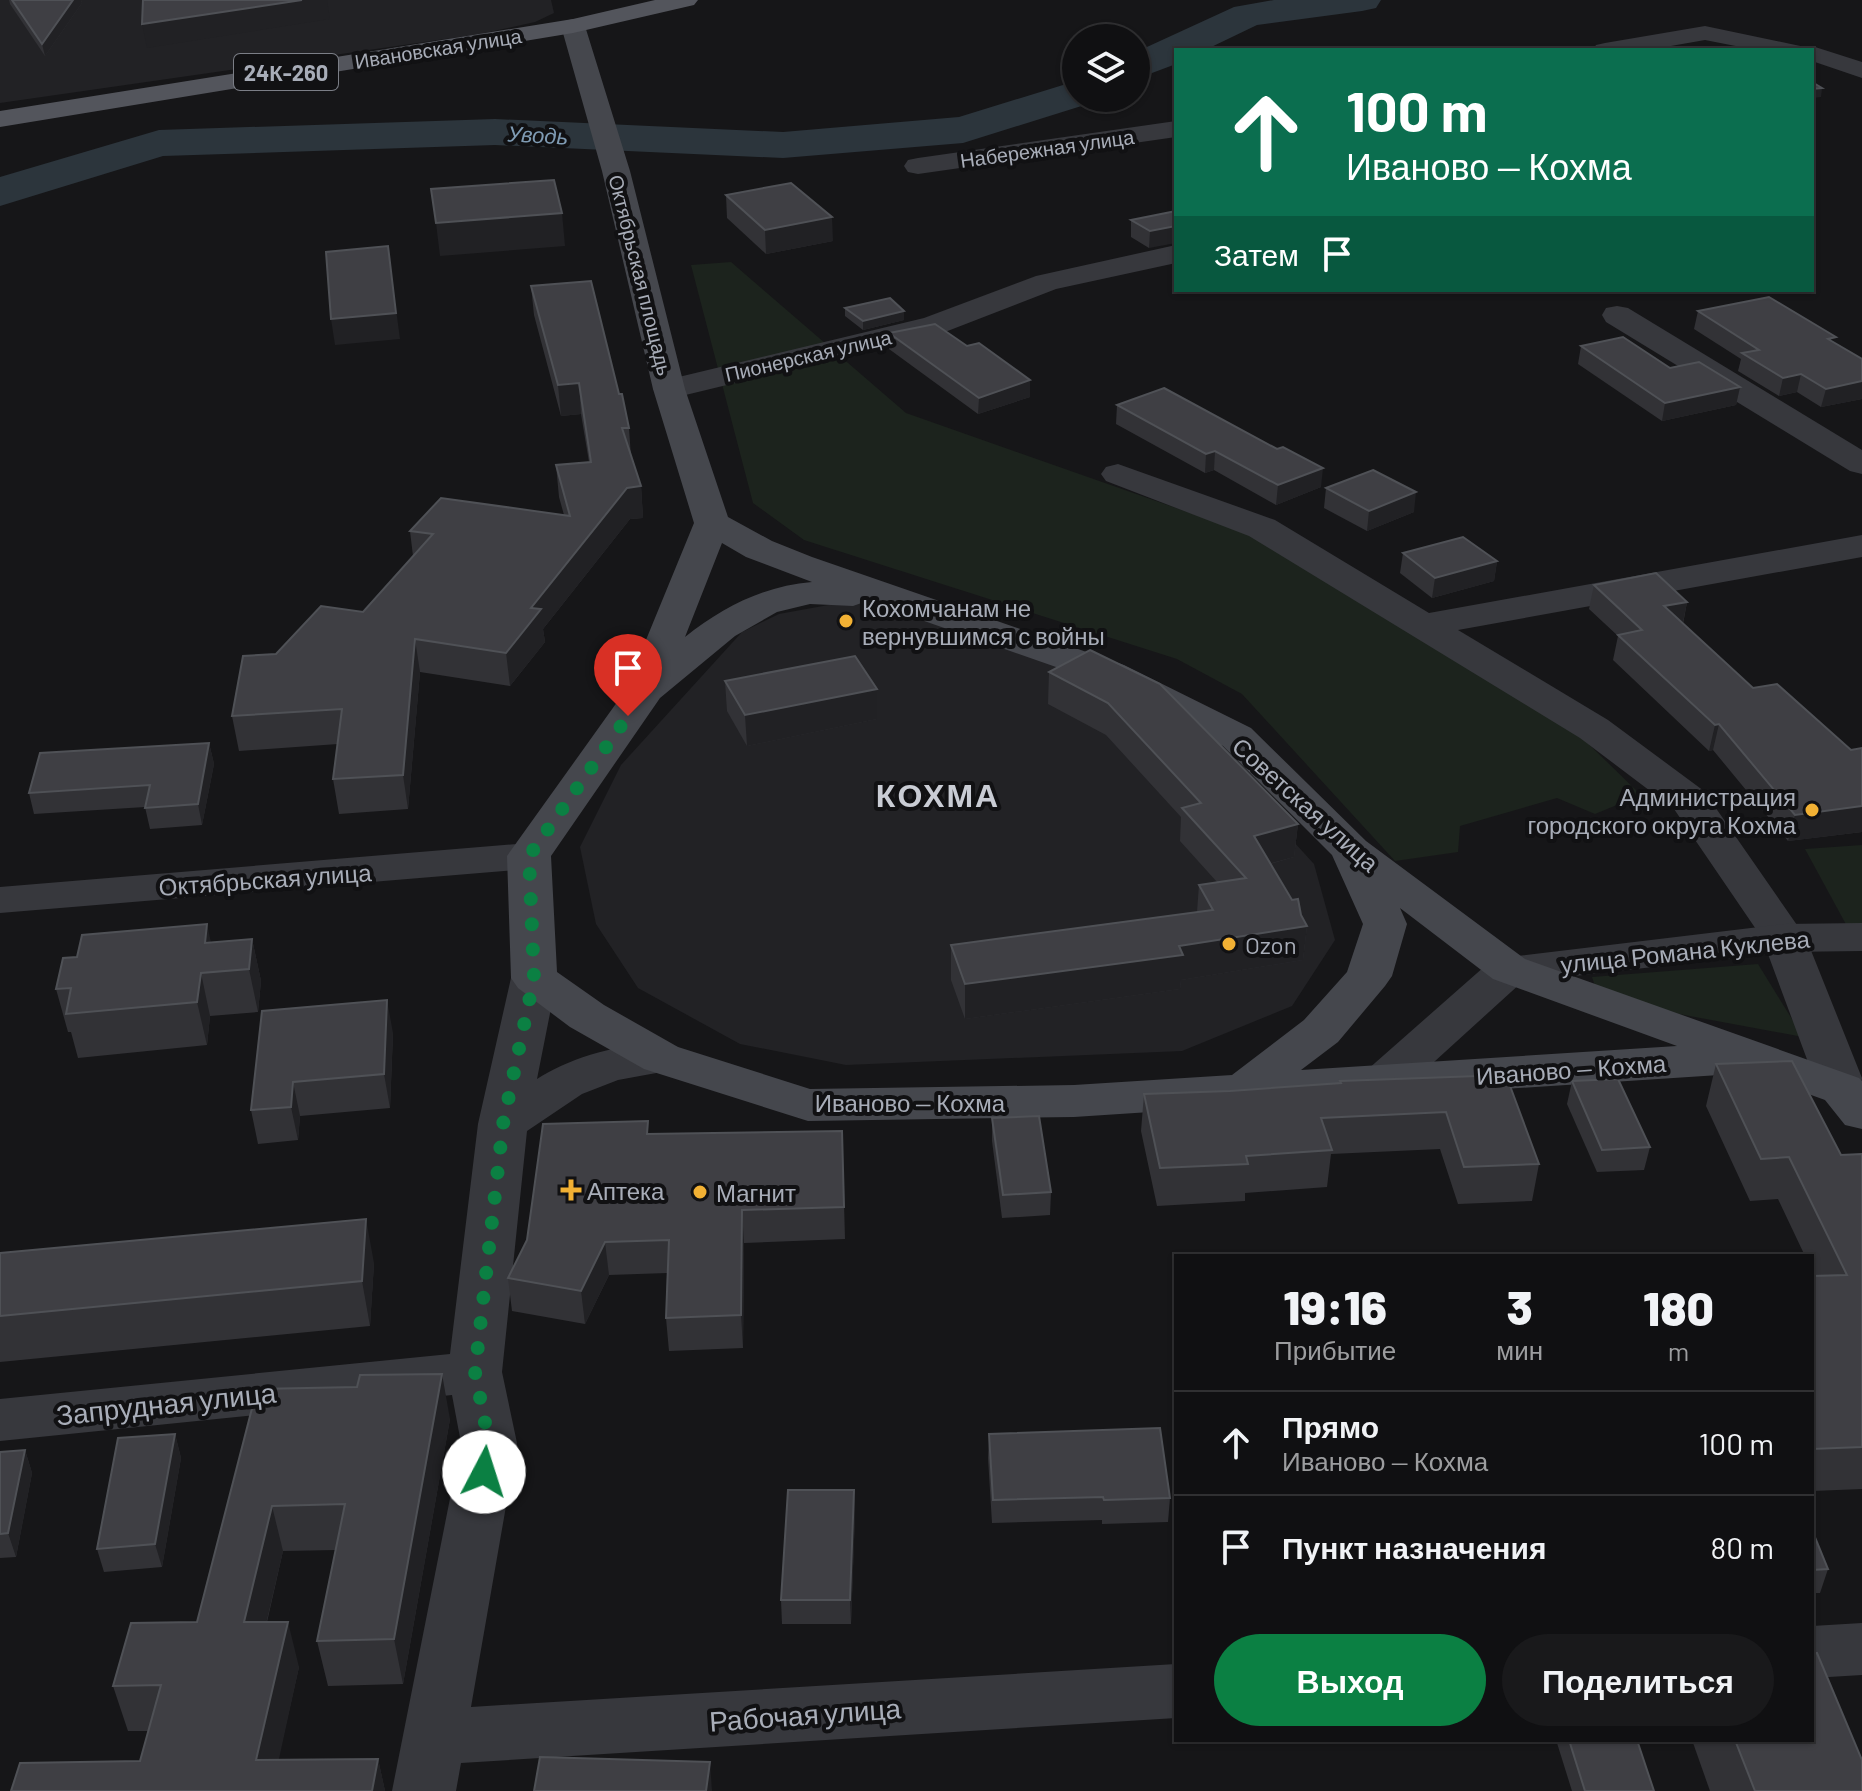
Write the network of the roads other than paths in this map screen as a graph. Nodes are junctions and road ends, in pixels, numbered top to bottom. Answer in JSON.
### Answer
{"nodes":[{"id":1,"x":567,"y":0,"type":"edge"},
{"id":2,"x":686,"y":0,"type":"edge"},
{"id":3,"x":573,"y":26,"type":"junction"},
{"id":4,"x":1617,"y":48,"type":"edge"},
{"id":5,"x":1784,"y":48,"type":"edge"},
{"id":6,"x":1814,"y":54,"type":"edge"},
{"id":7,"x":1862,"y":70,"type":"edge"},
{"id":8,"x":0,"y":119,"type":"edge"},
{"id":9,"x":1174,"y":129,"type":"edge"},
{"id":10,"x":918,"y":166,"type":"dead end"},
{"id":11,"x":1174,"y":254,"type":"edge"},
{"id":12,"x":1617,"y":315,"type":"dead end"},
{"id":13,"x":669,"y":389,"type":"junction"},
{"id":14,"x":1862,"y":464,"type":"edge"},
{"id":15,"x":1118,"y":474,"type":"dead end"},
{"id":16,"x":712,"y":523,"type":"junction"},
{"id":17,"x":1862,"y":546,"type":"edge"},
{"id":18,"x":911,"y":605,"type":"junction"},
{"id":19,"x":1426,"y":625,"type":"junction"},
{"id":20,"x":644,"y":692,"type":"junction"},
{"id":21,"x":1351,"y":850,"type":"junction"},
{"id":22,"x":529,"y":856,"type":"junction"},
{"id":23,"x":0,"y":900,"type":"edge"},
{"id":24,"x":1862,"y":937,"type":"edge"},
{"id":25,"x":1784,"y":938,"type":"junction"},
{"id":26,"x":1509,"y":969,"type":"junction"},
{"id":27,"x":534,"y":978,"type":"junction"},
{"id":28,"x":1754,"y":1057,"type":"junction"},
{"id":29,"x":661,"y":1058,"type":"junction"},
{"id":30,"x":1384,"y":1081,"type":"junction"},
{"id":31,"x":1244,"y":1090,"type":"junction"},
{"id":32,"x":1852,"y":1101,"type":"edge"},
{"id":33,"x":503,"y":1124,"type":"junction"},
{"id":34,"x":475,"y":1372,"type":"junction"},
{"id":35,"x":0,"y":1420,"type":"edge"},
{"id":36,"x":1862,"y":1649,"type":"edge"},
{"id":37,"x":1814,"y":1652,"type":"edge"},
{"id":38,"x":1174,"y":1691,"type":"edge"},
{"id":39,"x":429,"y":1764,"type":"edge"}],
"edges":[{"from":1,"to":3,"type":"main road"},
{"from":2,"to":3,"type":"main road","name":"Ивановская улица","number":"24К-260"},
{"from":3,"to":8,"type":"main road","name":"Ивановская улица","number":"24К-260"},
{"from":3,"to":13,"type":"main road","name":"Октябрьская площадь"},
{"from":4,"to":5,"type":"street"},
{"from":6,"to":7,"type":"street"},
{"from":9,"to":10,"type":"street","name":"Набережная улица"},
{"from":11,"to":13,"type":"street","name":"Пионерская улица"},
{"from":12,"to":14,"type":"street"},
{"from":13,"to":16,"type":"main road","name":"Октябрьская площадь"},
{"from":15,"to":19,"type":"street","name":"Советская улица"},
{"from":16,"to":18,"type":"main road","name":"Советская улица"},
{"from":16,"to":20,"type":"main road"},
{"from":17,"to":19,"type":"street"},
{"from":18,"to":20,"type":"main road"},
{"from":18,"to":21,"type":"main road","name":"Советская улица"},
{"from":19,"to":25,"type":"street","name":"Советская улица"},
{"from":20,"to":22,"type":"main road"},
{"from":21,"to":26,"type":"main road","name":"Советская улица"},
{"from":21,"to":31,"type":"main road"},
{"from":22,"to":23,"type":"street","name":"Октябрьская улица"},
{"from":22,"to":27,"type":"main road"},
{"from":24,"to":25,"type":"street","name":"улица Романа Куклева"},
{"from":25,"to":26,"type":"street","name":"улица Романа Куклева"},
{"from":25,"to":32,"type":"street","name":"Советская улица"},
{"from":26,"to":28,"type":"main road","name":"Советская улица"},
{"from":26,"to":30,"type":"street"},
{"from":27,"to":29,"type":"main road","name":"Иваново — Кохма"},
{"from":27,"to":33,"type":"street"},
{"from":28,"to":30,"type":"main road","name":"Иваново — Кохма"},
{"from":28,"to":32,"type":"main road","name":"Советская улица"},
{"from":29,"to":31,"type":"main road","name":"Иваново — Кохма"},
{"from":29,"to":33,"type":"street"},
{"from":30,"to":31,"type":"main road","name":"Иваново — Кохма"},
{"from":33,"to":34,"type":"street"},
{"from":34,"to":35,"type":"street","name":"Запрудная улица"},
{"from":34,"to":39,"type":"street"},
{"from":36,"to":37,"type":"street"},
{"from":38,"to":39,"type":"street","name":"Рабочая улица"}]}
